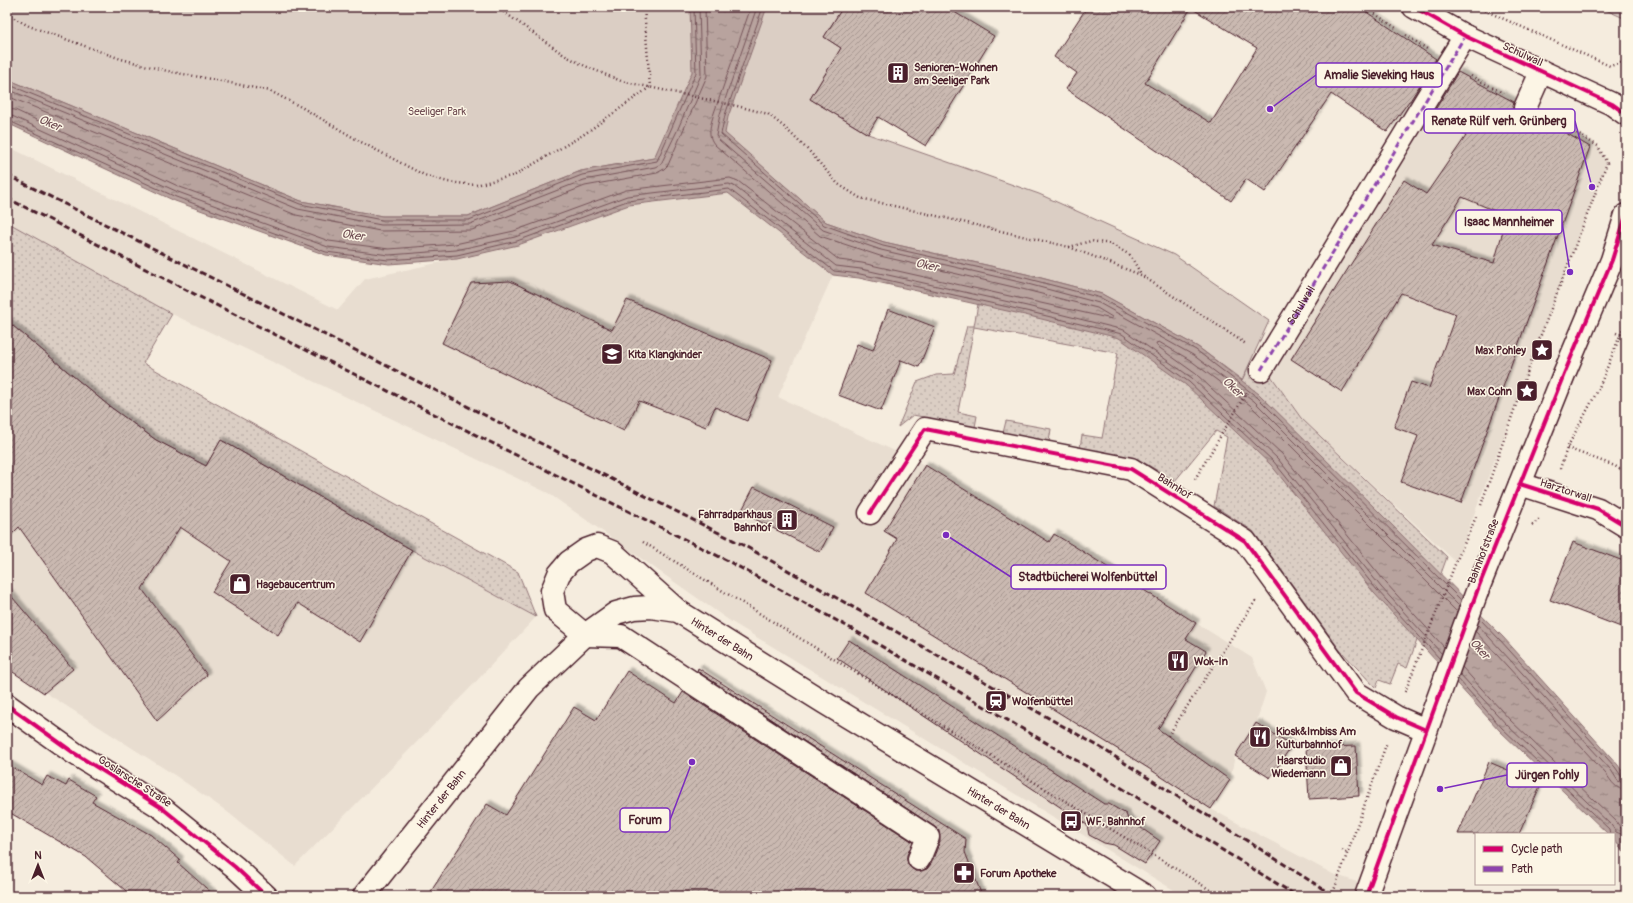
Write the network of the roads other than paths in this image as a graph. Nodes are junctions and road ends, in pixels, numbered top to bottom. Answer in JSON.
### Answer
{"nodes":[{"id":1,"x":1414,"y":7,"type":"edge"},
{"id":2,"x":1465,"y":36,"type":"junction"},
{"id":3,"x":1541,"y":72,"type":"junction"},
{"id":4,"x":1526,"y":107,"type":"road end"},
{"id":5,"x":1626,"y":114,"type":"edge"},
{"id":6,"x":1626,"y":215,"type":"edge"},
{"id":7,"x":1264,"y":364,"type":"road end"},
{"id":8,"x":1520,"y":484,"type":"junction"},
{"id":9,"x":870,"y":513,"type":"dead end"},
{"id":10,"x":1626,"y":526,"type":"edge"},
{"id":11,"x":678,"y":611,"type":"junction"},
{"id":12,"x":585,"y":635,"type":"junction"},
{"id":13,"x":8,"y":707,"type":"edge"},
{"id":14,"x":1426,"y":730,"type":"junction"},
{"id":15,"x":919,"y":859,"type":"dead end"},
{"id":16,"x":266,"y":896,"type":"edge"},
{"id":17,"x":364,"y":896,"type":"edge"},
{"id":18,"x":1146,"y":896,"type":"edge"},
{"id":19,"x":1366,"y":896,"type":"edge"}],
"edges":[{"from":1,"to":2,"type":"street","name":"Schulwall"},
{"from":2,"to":3,"type":"street","name":"Schulwall"},
{"from":2,"to":7,"type":"street","name":"Schulwall"},
{"from":3,"to":4,"type":"street"},
{"from":3,"to":5,"type":"street","name":"Schulwall"},
{"from":6,"to":8,"type":"street","name":"Bahnhofstraße"},
{"from":8,"to":10,"type":"street","name":"Harztorwall"},
{"from":8,"to":14,"type":"street","name":"Bahnhofstraße"},
{"from":9,"to":14,"type":"street","name":"Bahnhof"},
{"from":11,"to":12,"type":"street","name":"Hinter der Bahn"},
{"from":11,"to":12,"type":"street"},
{"from":11,"to":18,"type":"street","name":"Hinter der Bahn"},
{"from":12,"to":15,"type":"street"},
{"from":12,"to":17,"type":"street","name":"Hinter der Bahn"},
{"from":13,"to":16,"type":"street","name":"Goslarsche Straße"},
{"from":14,"to":19,"type":"street","name":"Bahnhofstraße"}]}
